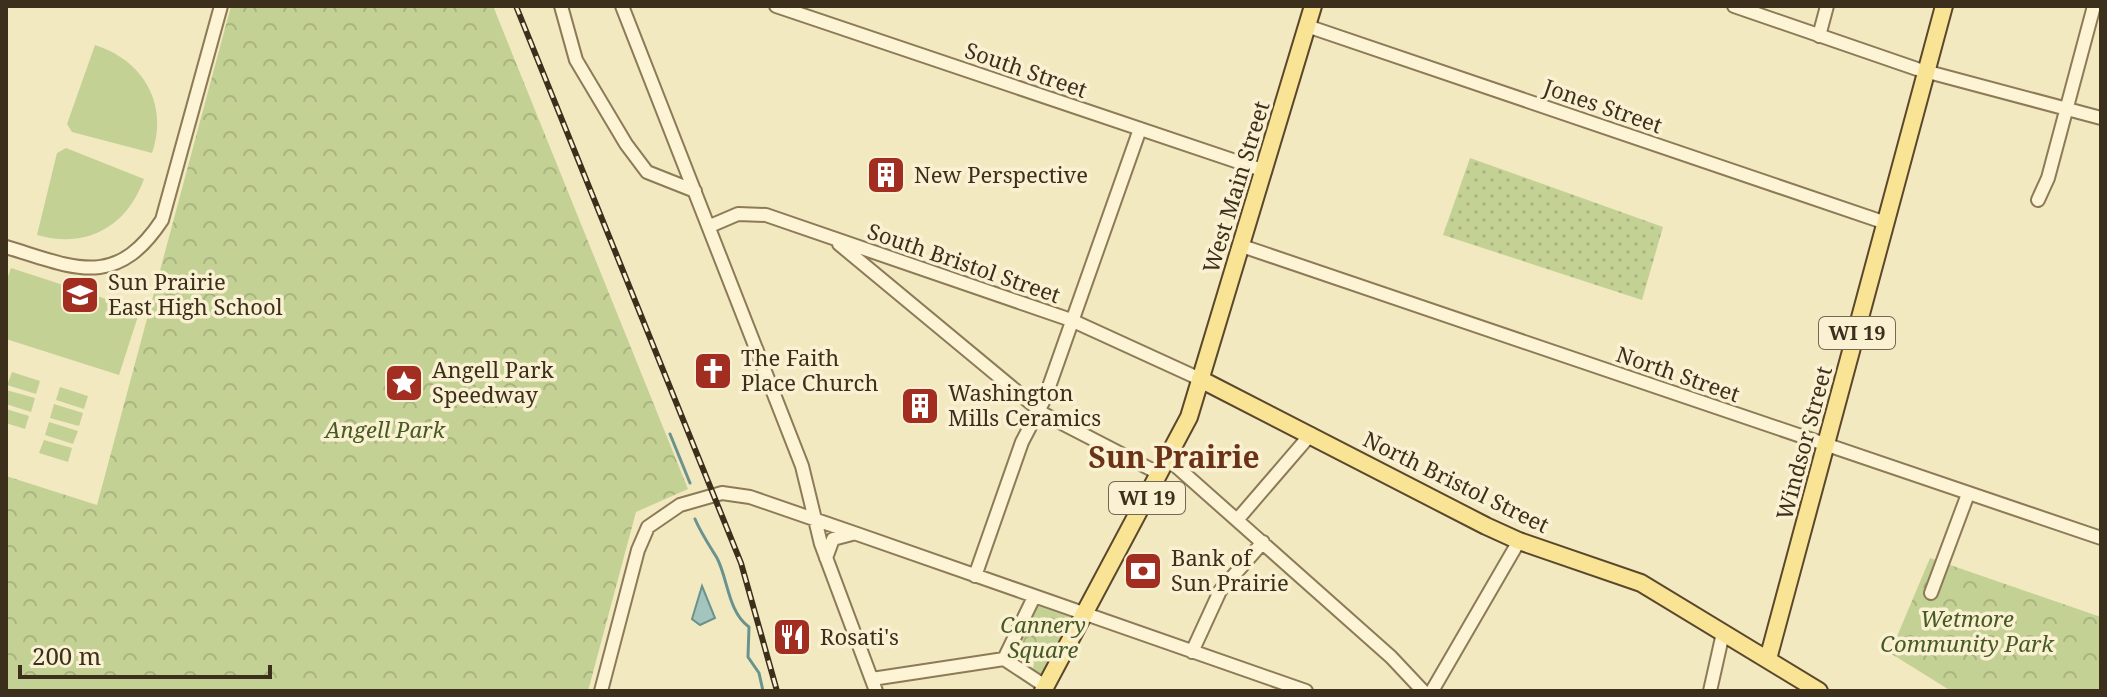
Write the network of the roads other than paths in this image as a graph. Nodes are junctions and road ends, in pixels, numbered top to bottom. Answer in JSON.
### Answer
{"nodes":[{"id":1,"x":221,"y":6,"type":"edge"},
{"id":2,"x":561,"y":6,"type":"edge"},
{"id":3,"x":622,"y":6,"type":"edge"},
{"id":4,"x":776,"y":6,"type":"edge"},
{"id":5,"x":1313,"y":6,"type":"edge"},
{"id":6,"x":1734,"y":6,"type":"edge"},
{"id":7,"x":1827,"y":6,"type":"edge"},
{"id":8,"x":1944,"y":6,"type":"edge"},
{"id":9,"x":2094,"y":6,"type":"edge"},
{"id":10,"x":1307,"y":26,"type":"junction"},
{"id":11,"x":1819,"y":36,"type":"junction"},
{"id":12,"x":1927,"y":71,"type":"junction"},
{"id":13,"x":2067,"y":108,"type":"junction"},
{"id":14,"x":2101,"y":118,"type":"edge"},
{"id":15,"x":1140,"y":129,"type":"junction"},
{"id":16,"x":1265,"y":171,"type":"junction"},
{"id":17,"x":695,"y":191,"type":"junction"},
{"id":18,"x":2038,"y":200,"type":"dead end"},
{"id":19,"x":1886,"y":223,"type":"junction"},
{"id":20,"x":710,"y":226,"type":"junction"},
{"id":21,"x":833,"y":239,"type":"junction"},
{"id":22,"x":1242,"y":246,"type":"junction"},
{"id":23,"x":6,"y":247,"type":"edge"},
{"id":24,"x":1071,"y":320,"type":"junction"},
{"id":25,"x":1200,"y":379,"type":"junction"},
{"id":26,"x":1039,"y":410,"type":"junction"},
{"id":27,"x":1311,"y":434,"type":"junction"},
{"id":28,"x":1826,"y":447,"type":"junction"},
{"id":29,"x":1164,"y":467,"type":"junction"},
{"id":30,"x":1968,"y":494,"type":"junction"},
{"id":31,"x":813,"y":519,"type":"junction"},
{"id":32,"x":1237,"y":520,"type":"junction"},
{"id":33,"x":858,"y":534,"type":"junction"},
{"id":34,"x":2101,"y":538,"type":"edge"},
{"id":35,"x":1519,"y":541,"type":"junction"},
{"id":36,"x":1263,"y":542,"type":"junction"},
{"id":37,"x":826,"y":558,"type":"junction"},
{"id":38,"x":975,"y":576,"type":"junction"},
{"id":39,"x":1931,"y":593,"type":"dead end"},
{"id":40,"x":1034,"y":597,"type":"junction"},
{"id":41,"x":1085,"y":613,"type":"junction"},
{"id":42,"x":1779,"y":620,"type":"junction"},
{"id":43,"x":1723,"y":633,"type":"junction"},
{"id":44,"x":1748,"y":648,"type":"junction"},
{"id":45,"x":1192,"y":652,"type":"junction"},
{"id":46,"x":1768,"y":659,"type":"junction"},
{"id":47,"x":1005,"y":662,"type":"junction"},
{"id":48,"x":874,"y":685,"type":"edge"},
{"id":49,"x":1042,"y":686,"type":"edge"},
{"id":50,"x":601,"y":691,"type":"edge"},
{"id":51,"x":1306,"y":691,"type":"edge"},
{"id":52,"x":1423,"y":691,"type":"edge"},
{"id":53,"x":1432,"y":691,"type":"edge"},
{"id":54,"x":1710,"y":691,"type":"edge"},
{"id":55,"x":1819,"y":691,"type":"edge"}],
"edges":[{"from":1,"to":23,"type":"street"},
{"from":2,"to":17,"type":"street"},
{"from":3,"to":17,"type":"street"},
{"from":4,"to":15,"type":"street","name":"South Street"},
{"from":5,"to":10,"type":"main road","name":"West Main Street"},
{"from":6,"to":11,"type":"street"},
{"from":7,"to":11,"type":"street"},
{"from":8,"to":12,"type":"main road","name":"Windsor Street","number":"WI 19"},
{"from":9,"to":13,"type":"street"},
{"from":10,"to":16,"type":"main road","name":"West Main Street"},
{"from":10,"to":19,"type":"street","name":"Jones Street"},
{"from":11,"to":12,"type":"street"},
{"from":12,"to":13,"type":"street"},
{"from":12,"to":19,"type":"main road","name":"Windsor Street","number":"WI 19"},
{"from":13,"to":14,"type":"street"},
{"from":13,"to":18,"type":"street"},
{"from":15,"to":16,"type":"street","name":"South Street"},
{"from":15,"to":24,"type":"street"},
{"from":16,"to":22,"type":"main road","name":"West Main Street"},
{"from":17,"to":20,"type":"street"},
{"from":19,"to":28,"type":"main road","name":"Windsor Street","number":"WI 19"},
{"from":20,"to":21,"type":"street","name":"South Bristol Street"},
{"from":20,"to":31,"type":"street"},
{"from":21,"to":24,"type":"street","name":"South Bristol Street"},
{"from":21,"to":26,"type":"street"},
{"from":22,"to":25,"type":"main road","name":"West Main Street"},
{"from":22,"to":28,"type":"street","name":"North Street"},
{"from":24,"to":25,"type":"street","name":"South Bristol Street"},
{"from":24,"to":26,"type":"street"},
{"from":25,"to":27,"type":"main road","name":"North Bristol Street"},
{"from":25,"to":29,"type":"main road","number":"WI 19"},
{"from":26,"to":29,"type":"street"},
{"from":26,"to":38,"type":"street"},
{"from":27,"to":32,"type":"street"},
{"from":27,"to":35,"type":"main road","name":"North Bristol Street"},
{"from":28,"to":30,"type":"street","name":"North Street"},
{"from":28,"to":42,"type":"main road","name":"Windsor Street","number":"WI 19"},
{"from":29,"to":32,"type":"street"},
{"from":29,"to":41,"type":"main road","number":"WI 19"},
{"from":30,"to":34,"type":"street","name":"North Street"},
{"from":30,"to":39,"type":"street"},
{"from":31,"to":33,"type":"street"},
{"from":31,"to":37,"type":"street"},
{"from":31,"to":50,"type":"street"},
{"from":32,"to":36,"type":"street"},
{"from":33,"to":37,"type":"street"},
{"from":33,"to":38,"type":"street"},
{"from":35,"to":43,"type":"main road","name":"North Bristol Street"},
{"from":35,"to":53,"type":"street"},
{"from":36,"to":45,"type":"street"},
{"from":36,"to":52,"type":"street"},
{"from":37,"to":48,"type":"street"},
{"from":38,"to":40,"type":"street"},
{"from":40,"to":41,"type":"street"},
{"from":40,"to":47,"type":"street"},
{"from":41,"to":45,"type":"street"},
{"from":41,"to":49,"type":"main road","number":"WI 19"},
{"from":42,"to":44,"type":"main road"},
{"from":42,"to":46,"type":"main road","name":"Windsor Street","number":"WI 19"},
{"from":43,"to":44,"type":"main road","name":"North Bristol Street"},
{"from":43,"to":54,"type":"street"},
{"from":44,"to":46,"type":"main road","name":"North Bristol Street"},
{"from":45,"to":51,"type":"street"},
{"from":46,"to":55,"type":"main road","name":"North Bristol Street"},
{"from":47,"to":48,"type":"street"},
{"from":47,"to":49,"type":"street"}]}
